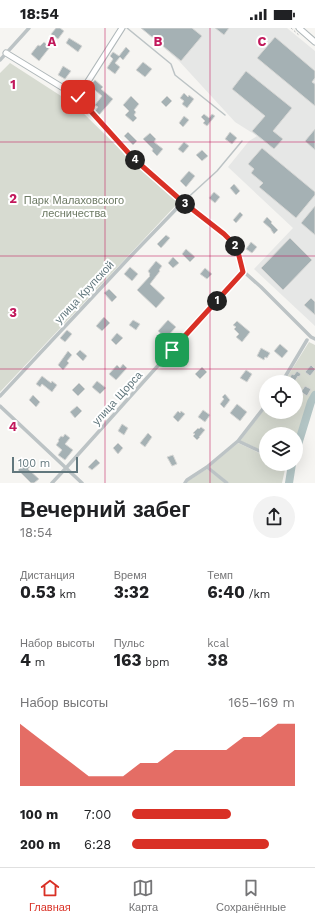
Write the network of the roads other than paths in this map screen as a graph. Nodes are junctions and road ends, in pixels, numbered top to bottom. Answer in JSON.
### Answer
{"nodes":[{"id":1,"x":29,"y":28,"type":"edge"},
{"id":2,"x":122,"y":28,"type":"edge"},
{"id":3,"x":127,"y":28,"type":"edge"},
{"id":4,"x":299,"y":28,"type":"edge"},
{"id":5,"x":315,"y":42,"type":"edge"},
{"id":6,"x":6,"y":53,"type":"junction"},
{"id":7,"x":0,"y":60,"type":"edge"},
{"id":8,"x":78,"y":97,"type":"junction"},
{"id":9,"x":225,"y":115,"type":"dead end"},
{"id":10,"x":242,"y":141,"type":"dead end"},
{"id":11,"x":183,"y":202,"type":"junction"},
{"id":12,"x":243,"y":272,"type":"junction"},
{"id":13,"x":315,"y":339,"type":"edge"},
{"id":14,"x":307,"y":340,"type":"dead end"},
{"id":15,"x":286,"y":375,"type":"edge"},
{"id":16,"x":0,"y":396,"type":"edge"},
{"id":17,"x":0,"y":406,"type":"edge"},
{"id":18,"x":259,"y":414,"type":"edge"},
{"id":19,"x":238,"y":441,"type":"junction"},
{"id":20,"x":259,"y":451,"type":"edge"},
{"id":21,"x":66,"y":468,"type":"junction"},
{"id":22,"x":208,"y":468,"type":"junction"},
{"id":23,"x":52,"y":483,"type":"edge"},
{"id":24,"x":82,"y":483,"type":"edge"},
{"id":25,"x":185,"y":483,"type":"edge"},
{"id":26,"x":227,"y":483,"type":"edge"}],
"edges":[{"from":1,"to":6,"type":"street"},
{"from":2,"to":8,"type":"street"},
{"from":3,"to":9,"type":"lane"},
{"from":4,"to":5,"type":"street"},
{"from":6,"to":7,"type":"street"},
{"from":6,"to":8,"type":"street"},
{"from":8,"to":11,"type":"street"},
{"from":10,"to":11,"type":"lane"},
{"from":11,"to":12,"type":"street"},
{"from":11,"to":16,"type":"street","name":"улица Крупской"},
{"from":12,"to":13,"type":"street"},
{"from":12,"to":21,"type":"street","name":"улица Щорса"},
{"from":14,"to":15,"type":"street"},
{"from":17,"to":21,"type":"street"},
{"from":18,"to":19,"type":"street"},
{"from":19,"to":20,"type":"street"},
{"from":19,"to":22,"type":"street"},
{"from":21,"to":23,"type":"street","name":"улица Щорса"},
{"from":21,"to":24,"type":"street"},
{"from":22,"to":25,"type":"street"},
{"from":22,"to":26,"type":"street"}]}
